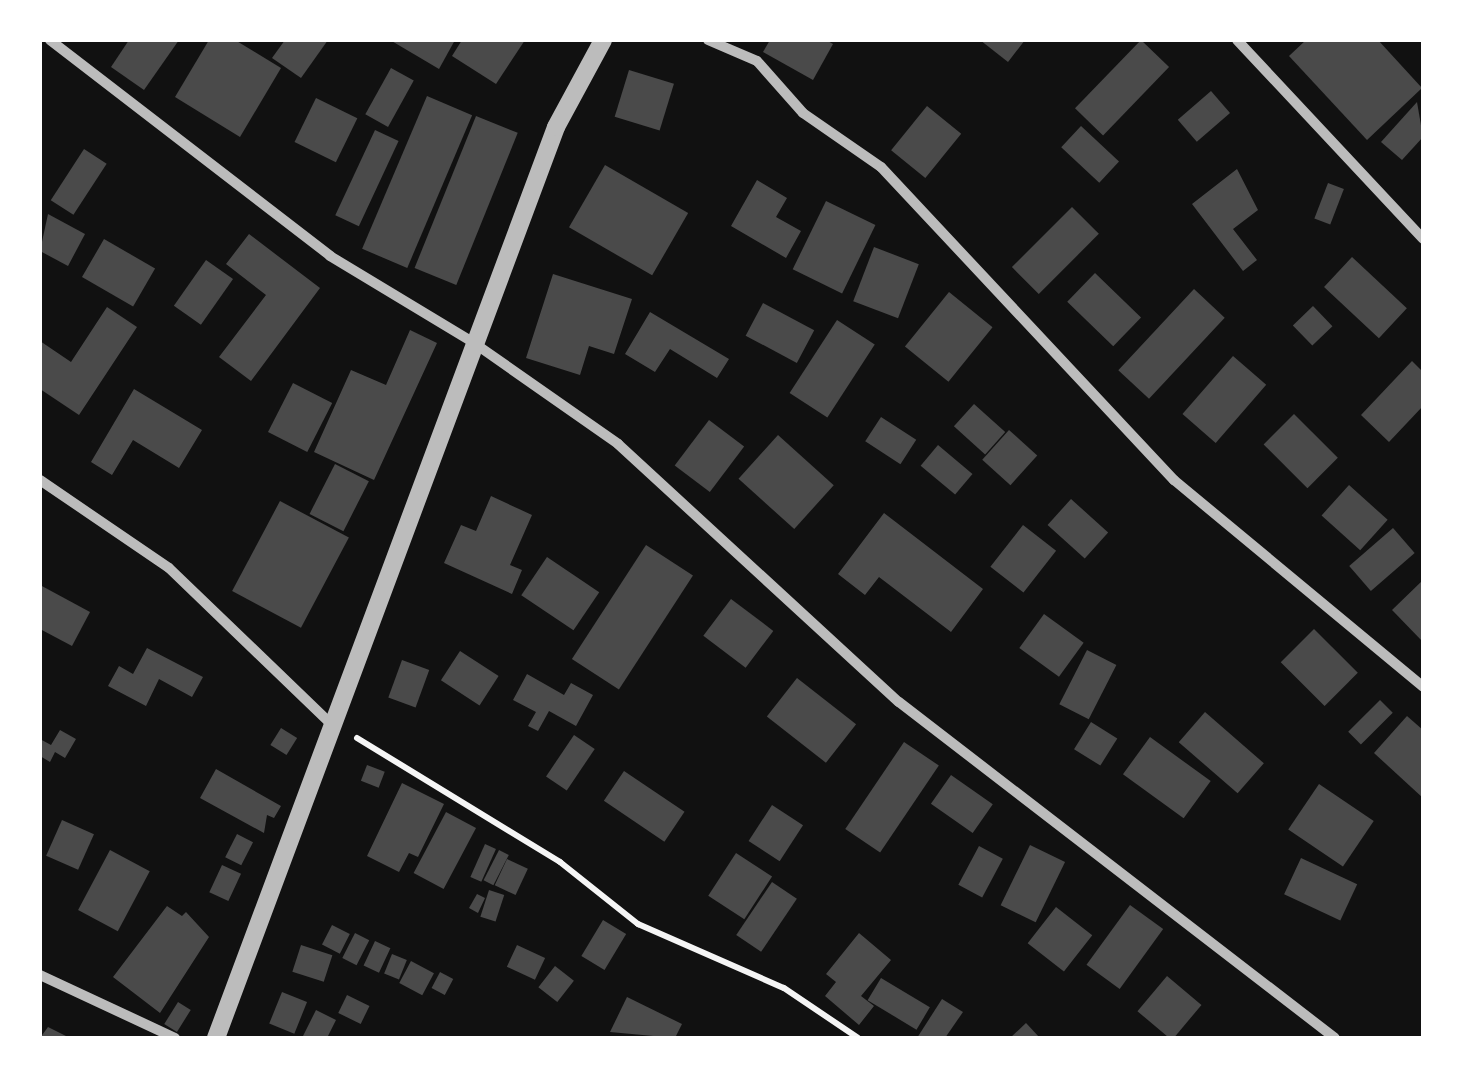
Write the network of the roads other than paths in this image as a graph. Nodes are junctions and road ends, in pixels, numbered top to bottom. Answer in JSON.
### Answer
{"nodes":[{"id":1,"x":50,"y":40,"type":"edge"},
{"id":2,"x":604,"y":40,"type":"edge"},
{"id":3,"x":708,"y":40,"type":"edge"},
{"id":4,"x":1236,"y":40,"type":"edge"},
{"id":5,"x":1423,"y":240,"type":"edge"},
{"id":6,"x":474,"y":343,"type":"junction"},
{"id":7,"x":40,"y":480,"type":"edge"},
{"id":8,"x":1423,"y":686,"type":"edge"},
{"id":9,"x":333,"y":726,"type":"junction"},
{"id":10,"x":40,"y":975,"type":"edge"},
{"id":11,"x":174,"y":1038,"type":"edge"},
{"id":12,"x":216,"y":1038,"type":"edge"},
{"id":13,"x":1335,"y":1038,"type":"edge"}],
"edges":[{"from":1,"to":6,"type":"street"},
{"from":2,"to":6,"type":"street"},
{"from":3,"to":8,"type":"street"},
{"from":4,"to":5,"type":"street"},
{"from":6,"to":9,"type":"street"},
{"from":6,"to":13,"type":"street"},
{"from":7,"to":9,"type":"street"},
{"from":9,"to":12,"type":"street"},
{"from":10,"to":11,"type":"street"}]}
